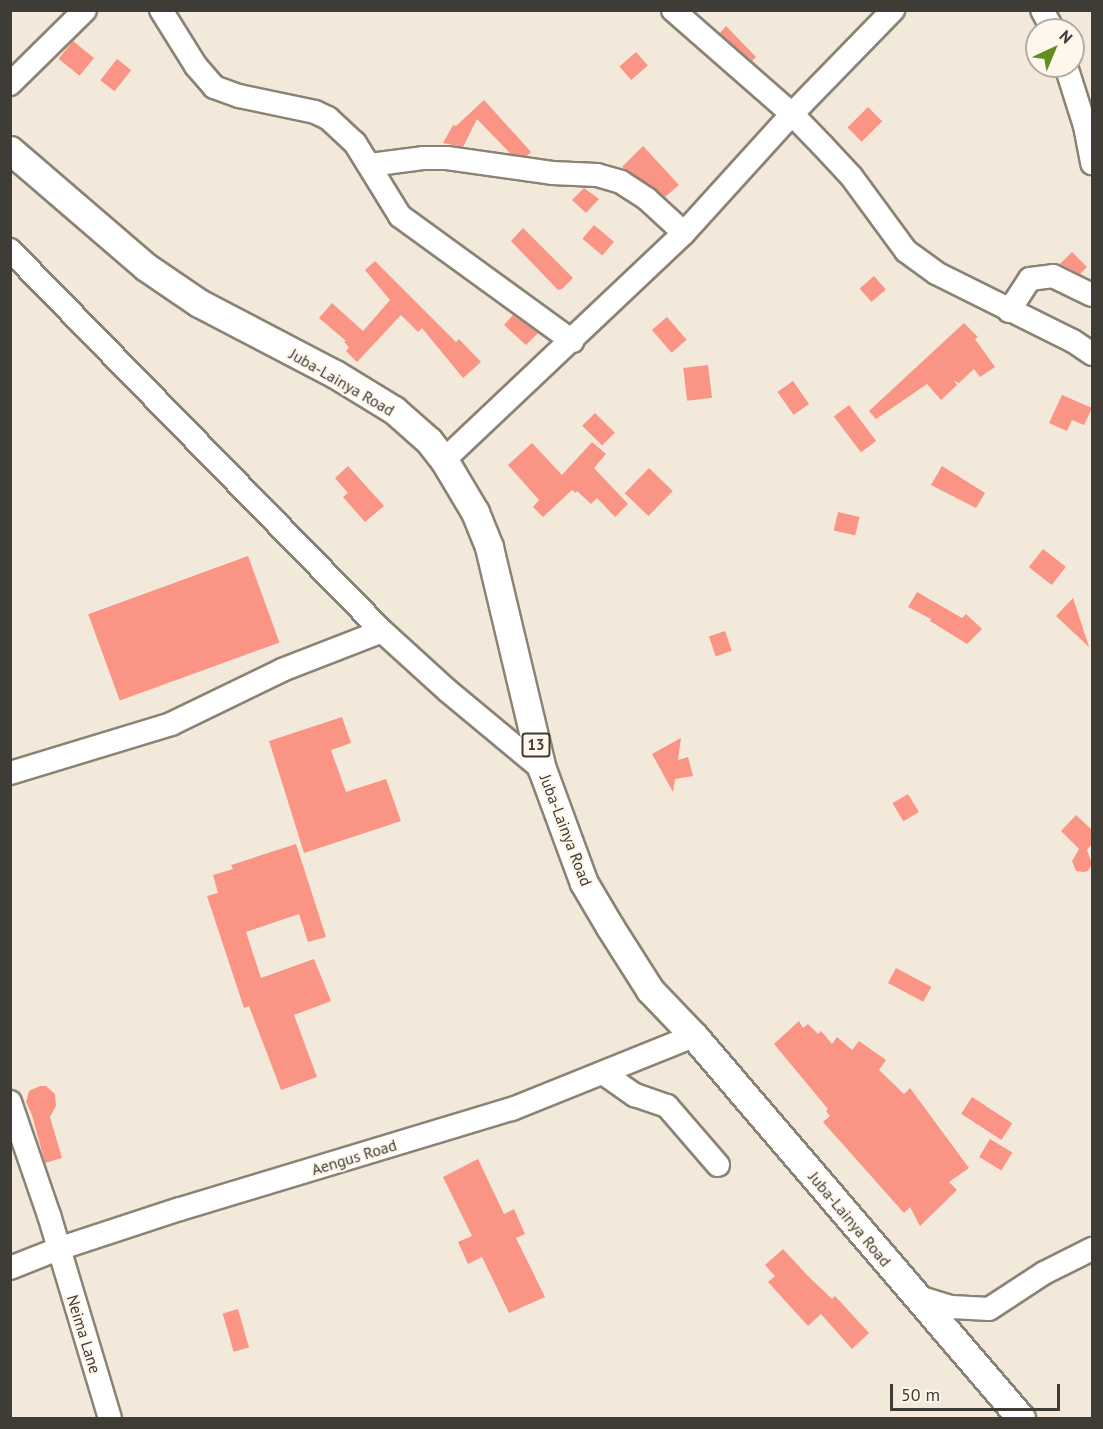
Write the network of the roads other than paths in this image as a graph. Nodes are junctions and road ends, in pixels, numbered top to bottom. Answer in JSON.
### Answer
{"nodes":[{"id":1,"x":85,"y":10,"type":"edge"},
{"id":2,"x":160,"y":10,"type":"edge"},
{"id":3,"x":673,"y":10,"type":"edge"},
{"id":4,"x":894,"y":10,"type":"edge"},
{"id":5,"x":1070,"y":78,"type":"edge"},
{"id":6,"x":10,"y":84,"type":"edge"},
{"id":7,"x":792,"y":114,"type":"junction"},
{"id":8,"x":10,"y":150,"type":"edge"},
{"id":9,"x":1092,"y":163,"type":"edge"},
{"id":10,"x":370,"y":165,"type":"junction"},
{"id":11,"x":684,"y":233,"type":"junction"},
{"id":12,"x":10,"y":250,"type":"edge"},
{"id":13,"x":1092,"y":295,"type":"edge"},
{"id":14,"x":1009,"y":312,"type":"junction"},
{"id":15,"x":572,"y":341,"type":"junction"},
{"id":16,"x":1092,"y":354,"type":"edge"},
{"id":17,"x":444,"y":460,"type":"junction"},
{"id":18,"x":382,"y":631,"type":"junction"},
{"id":19,"x":542,"y":769,"type":"junction"},
{"id":20,"x":10,"y":773,"type":"edge"},
{"id":21,"x":694,"y":1036,"type":"junction"},
{"id":22,"x":603,"y":1073,"type":"junction"},
{"id":23,"x":10,"y":1101,"type":"edge"},
{"id":24,"x":718,"y":1165,"type":"dead end"},
{"id":25,"x":58,"y":1249,"type":"junction"},
{"id":26,"x":1092,"y":1249,"type":"edge"},
{"id":27,"x":10,"y":1268,"type":"edge"},
{"id":28,"x":915,"y":1296,"type":"junction"},
{"id":29,"x":110,"y":1419,"type":"edge"},
{"id":30,"x":1021,"y":1419,"type":"edge"}],
"edges":[{"from":1,"to":6,"type":"street"},
{"from":2,"to":10,"type":"street"},
{"from":3,"to":7,"type":"street"},
{"from":4,"to":7,"type":"street"},
{"from":5,"to":9,"type":"street"},
{"from":7,"to":11,"type":"street"},
{"from":7,"to":14,"type":"street"},
{"from":8,"to":17,"type":"main road","name":"Juba-Lainya Road","number":"13"},
{"from":10,"to":11,"type":"street"},
{"from":10,"to":15,"type":"street"},
{"from":11,"to":15,"type":"street"},
{"from":12,"to":18,"type":"street"},
{"from":13,"to":14,"type":"street"},
{"from":14,"to":16,"type":"street"},
{"from":15,"to":17,"type":"street"},
{"from":17,"to":19,"type":"main road","name":"Juba-Lainya Road","number":"13"},
{"from":18,"to":19,"type":"street"},
{"from":18,"to":20,"type":"street"},
{"from":19,"to":21,"type":"main road","name":"Juba-Lainya Road","number":"13"},
{"from":21,"to":22,"type":"street","name":"Aengus Road"},
{"from":21,"to":28,"type":"main road","name":"Juba-Lainya Road","number":"13"},
{"from":22,"to":24,"type":"street"},
{"from":22,"to":25,"type":"street","name":"Aengus Road"},
{"from":23,"to":25,"type":"street","name":"Neima Lane"},
{"from":25,"to":27,"type":"street","name":"Aengus Road"},
{"from":25,"to":29,"type":"street","name":"Neima Lane"},
{"from":26,"to":28,"type":"street"},
{"from":28,"to":30,"type":"main road","name":"Juba-Lainya Road","number":"13"}]}
